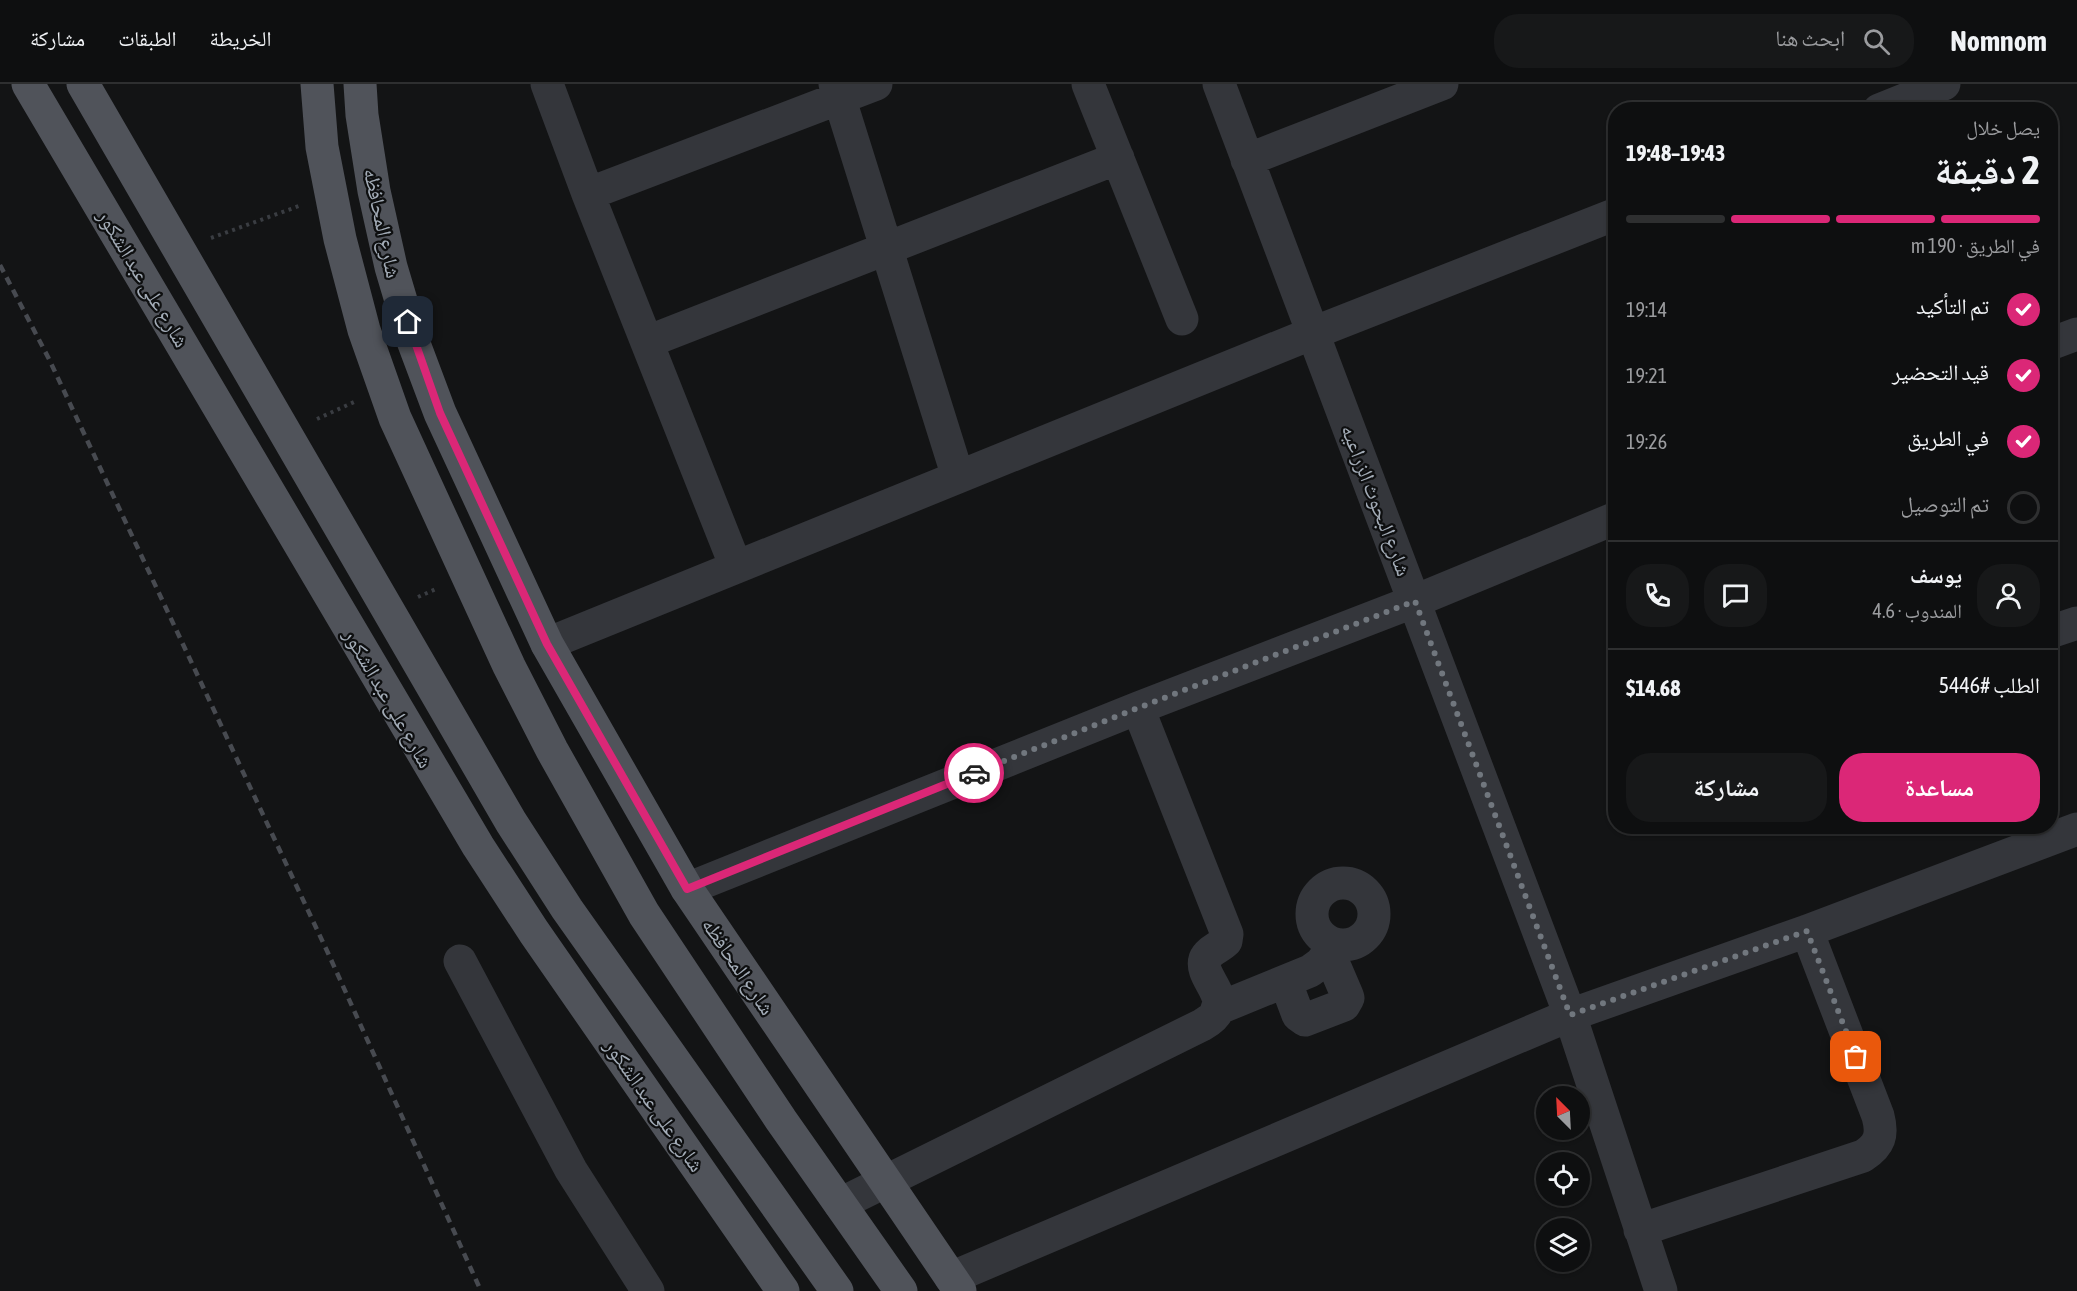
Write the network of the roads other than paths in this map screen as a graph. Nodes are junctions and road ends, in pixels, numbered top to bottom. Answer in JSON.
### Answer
{"nodes":[{"id":1,"x":28,"y":84,"type":"edge"},
{"id":2,"x":83,"y":84,"type":"edge"},
{"id":3,"x":317,"y":84,"type":"edge"},
{"id":4,"x":360,"y":84,"type":"edge"},
{"id":5,"x":547,"y":84,"type":"edge"},
{"id":6,"x":876,"y":84,"type":"edge"},
{"id":7,"x":1088,"y":84,"type":"edge"},
{"id":8,"x":1219,"y":84,"type":"edge"},
{"id":9,"x":1442,"y":84,"type":"edge"},
{"id":10,"x":1944,"y":84,"type":"edge"},
{"id":11,"x":837,"y":91,"type":"edge"},
{"id":12,"x":1899,"y":102,"type":"edge"},
{"id":13,"x":1118,"y":158,"type":"junction"},
{"id":14,"x":1247,"y":160,"type":"junction"},
{"id":15,"x":588,"y":194,"type":"junction"},
{"id":16,"x":1608,"y":217,"type":"edge"},
{"id":17,"x":886,"y":249,"type":"junction"},
{"id":18,"x":1182,"y":319,"type":"dead end"},
{"id":19,"x":1313,"y":333,"type":"junction"},
{"id":20,"x":2077,"y":334,"type":"edge"},
{"id":21,"x":2058,"y":341,"type":"edge"},
{"id":22,"x":646,"y":342,"type":"junction"},
{"id":23,"x":958,"y":477,"type":"junction"},
{"id":24,"x":1608,"y":521,"type":"edge"},
{"id":25,"x":736,"y":567,"type":"junction"},
{"id":26,"x":1415,"y":601,"type":"junction"},
{"id":27,"x":2077,"y":622,"type":"edge"},
{"id":28,"x":2058,"y":629,"type":"edge"},
{"id":29,"x":547,"y":644,"type":"junction"},
{"id":30,"x":1138,"y":708,"type":"junction"},
{"id":31,"x":2077,"y":829,"type":"edge"},
{"id":32,"x":687,"y":889,"type":"junction"},
{"id":33,"x":1807,"y":931,"type":"junction"},
{"id":34,"x":460,"y":961,"type":"dead end"},
{"id":35,"x":1286,"y":982,"type":"junction"},
{"id":36,"x":1218,"y":1009,"type":"junction"},
{"id":37,"x":1570,"y":1015,"type":"junction"},
{"id":38,"x":886,"y":1181,"type":"junction"},
{"id":39,"x":840,"y":1204,"type":"junction"},
{"id":40,"x":1640,"y":1230,"type":"junction"},
{"id":41,"x":956,"y":1285,"type":"edge"},
{"id":42,"x":648,"y":1291,"type":"edge"},
{"id":43,"x":783,"y":1291,"type":"edge"},
{"id":44,"x":837,"y":1291,"type":"edge"},
{"id":45,"x":901,"y":1291,"type":"edge"},
{"id":46,"x":1661,"y":1291,"type":"edge"}],
"edges":[{"from":1,"to":43,"type":"main road","name":"شارع على عبد الشكور"},
{"from":2,"to":44,"type":"main road","name":"شارع على عبد الشكور"},
{"from":3,"to":39,"type":"main road","name":"شارع المحافظه"},
{"from":4,"to":29,"type":"main road","name":"شارع المحافظه"},
{"from":5,"to":15,"type":"street"},
{"from":6,"to":11,"type":"street"},
{"from":7,"to":13,"type":"street"},
{"from":8,"to":14,"type":"street","name":"شارع البحوث الزراعيه"},
{"from":9,"to":14,"type":"street"},
{"from":10,"to":12,"type":"street"},
{"from":11,"to":15,"type":"street"},
{"from":11,"to":17,"type":"street"},
{"from":13,"to":17,"type":"street"},
{"from":13,"to":18,"type":"street"},
{"from":14,"to":19,"type":"street","name":"شارع البحوث الزراعيه"},
{"from":15,"to":22,"type":"street"},
{"from":16,"to":19,"type":"street"},
{"from":17,"to":22,"type":"street"},
{"from":17,"to":23,"type":"street"},
{"from":19,"to":23,"type":"street"},
{"from":19,"to":26,"type":"street","name":"شارع البحوث الزراعيه"},
{"from":20,"to":21,"type":"street"},
{"from":22,"to":25,"type":"street"},
{"from":23,"to":25,"type":"street"},
{"from":24,"to":26,"type":"street"},
{"from":25,"to":29,"type":"street"},
{"from":26,"to":30,"type":"street"},
{"from":26,"to":37,"type":"street","name":"شارع البحوث الزراعيه"},
{"from":27,"to":28,"type":"street"},
{"from":29,"to":32,"type":"main road","name":"شارع المحافظه"},
{"from":30,"to":32,"type":"street"},
{"from":30,"to":36,"type":"street"},
{"from":31,"to":33,"type":"street"},
{"from":32,"to":38,"type":"main road","name":"شارع المحافظه"},
{"from":33,"to":37,"type":"street"},
{"from":33,"to":40,"type":"street"},
{"from":34,"to":42,"type":"street"},
{"from":35,"to":35,"type":"street"},
{"from":35,"to":36,"type":"street"},
{"from":36,"to":38,"type":"street"},
{"from":37,"to":40,"type":"street","name":"شارع البحوث الزراعيه"},
{"from":37,"to":41,"type":"street"},
{"from":38,"to":39,"type":"street"},
{"from":38,"to":41,"type":"main road","name":"شارع المحافظه"},
{"from":39,"to":45,"type":"main road","name":"شارع المحافظه"},
{"from":40,"to":46,"type":"street","name":"شارع البحوث الزراعيه"}]}
